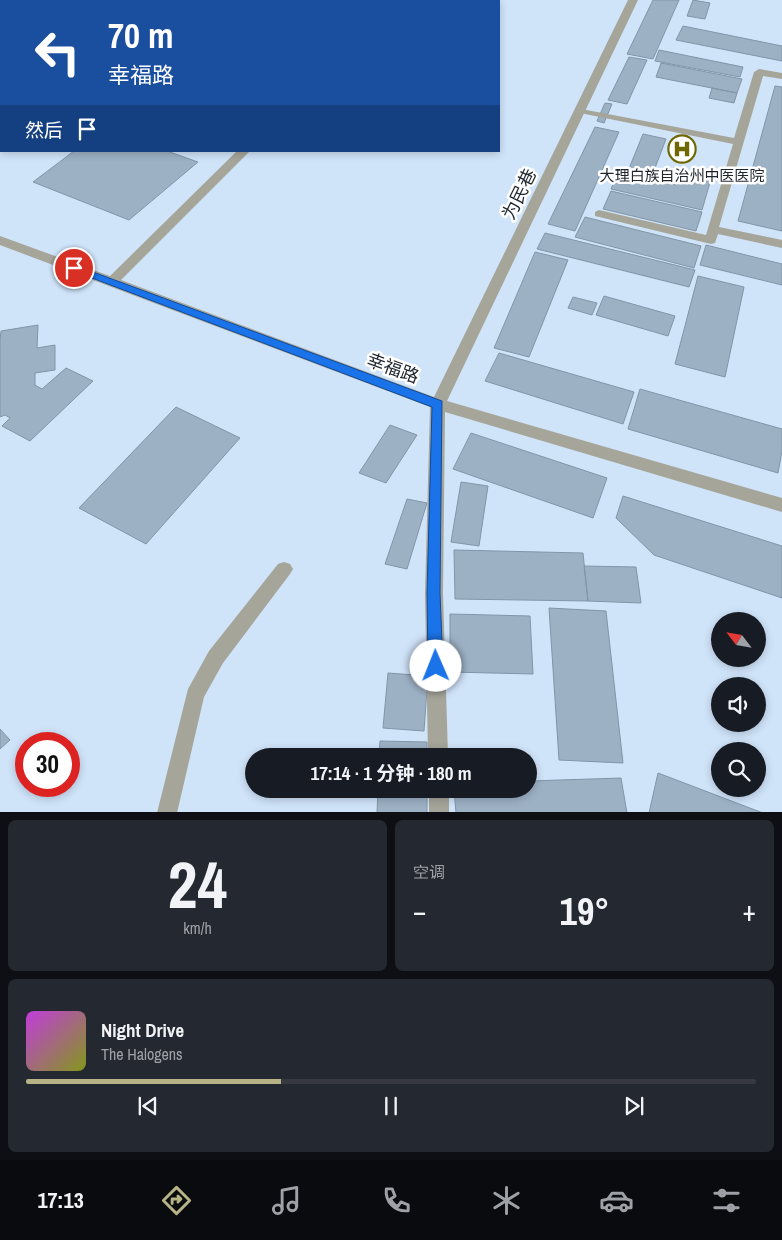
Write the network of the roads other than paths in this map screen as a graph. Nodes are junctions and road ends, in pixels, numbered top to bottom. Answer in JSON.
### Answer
{"nodes":[{"id":1,"x":633,"y":0,"type":"edge"},
{"id":2,"x":782,"y":76,"type":"edge"},
{"id":3,"x":580,"y":110,"type":"junction"},
{"id":4,"x":737,"y":142,"type":"junction"},
{"id":5,"x":243,"y":152,"type":"edge"},
{"id":6,"x":599,"y":214,"type":"dead end"},
{"id":7,"x":713,"y":229,"type":"junction"},
{"id":8,"x":0,"y":240,"type":"edge"},
{"id":9,"x":782,"y":244,"type":"edge"},
{"id":10,"x":112,"y":282,"type":"junction"},
{"id":11,"x":438,"y":404,"type":"junction"},
{"id":12,"x":782,"y":505,"type":"edge"},
{"id":13,"x":284,"y":569,"type":"dead end"},
{"id":14,"x":438,"y":748,"type":"edge"},
{"id":15,"x":439,"y":798,"type":"edge"},
{"id":16,"x":167,"y":812,"type":"edge"},
{"id":17,"x":439,"y":812,"type":"edge"}],
"edges":[{"from":1,"to":3,"type":"street","name":"为民巷"},
{"from":2,"to":4,"type":"lane"},
{"from":3,"to":4,"type":"lane"},
{"from":3,"to":11,"type":"street","name":"为民巷"},
{"from":4,"to":7,"type":"lane"},
{"from":5,"to":10,"type":"street"},
{"from":6,"to":7,"type":"lane"},
{"from":7,"to":9,"type":"lane"},
{"from":8,"to":10,"type":"street","name":"幸福路"},
{"from":10,"to":11,"type":"street","name":"幸福路"},
{"from":11,"to":12,"type":"street","name":"幸福路"},
{"from":11,"to":14,"type":"street"},
{"from":13,"to":16,"type":"street"},
{"from":15,"to":17,"type":"street"}]}
